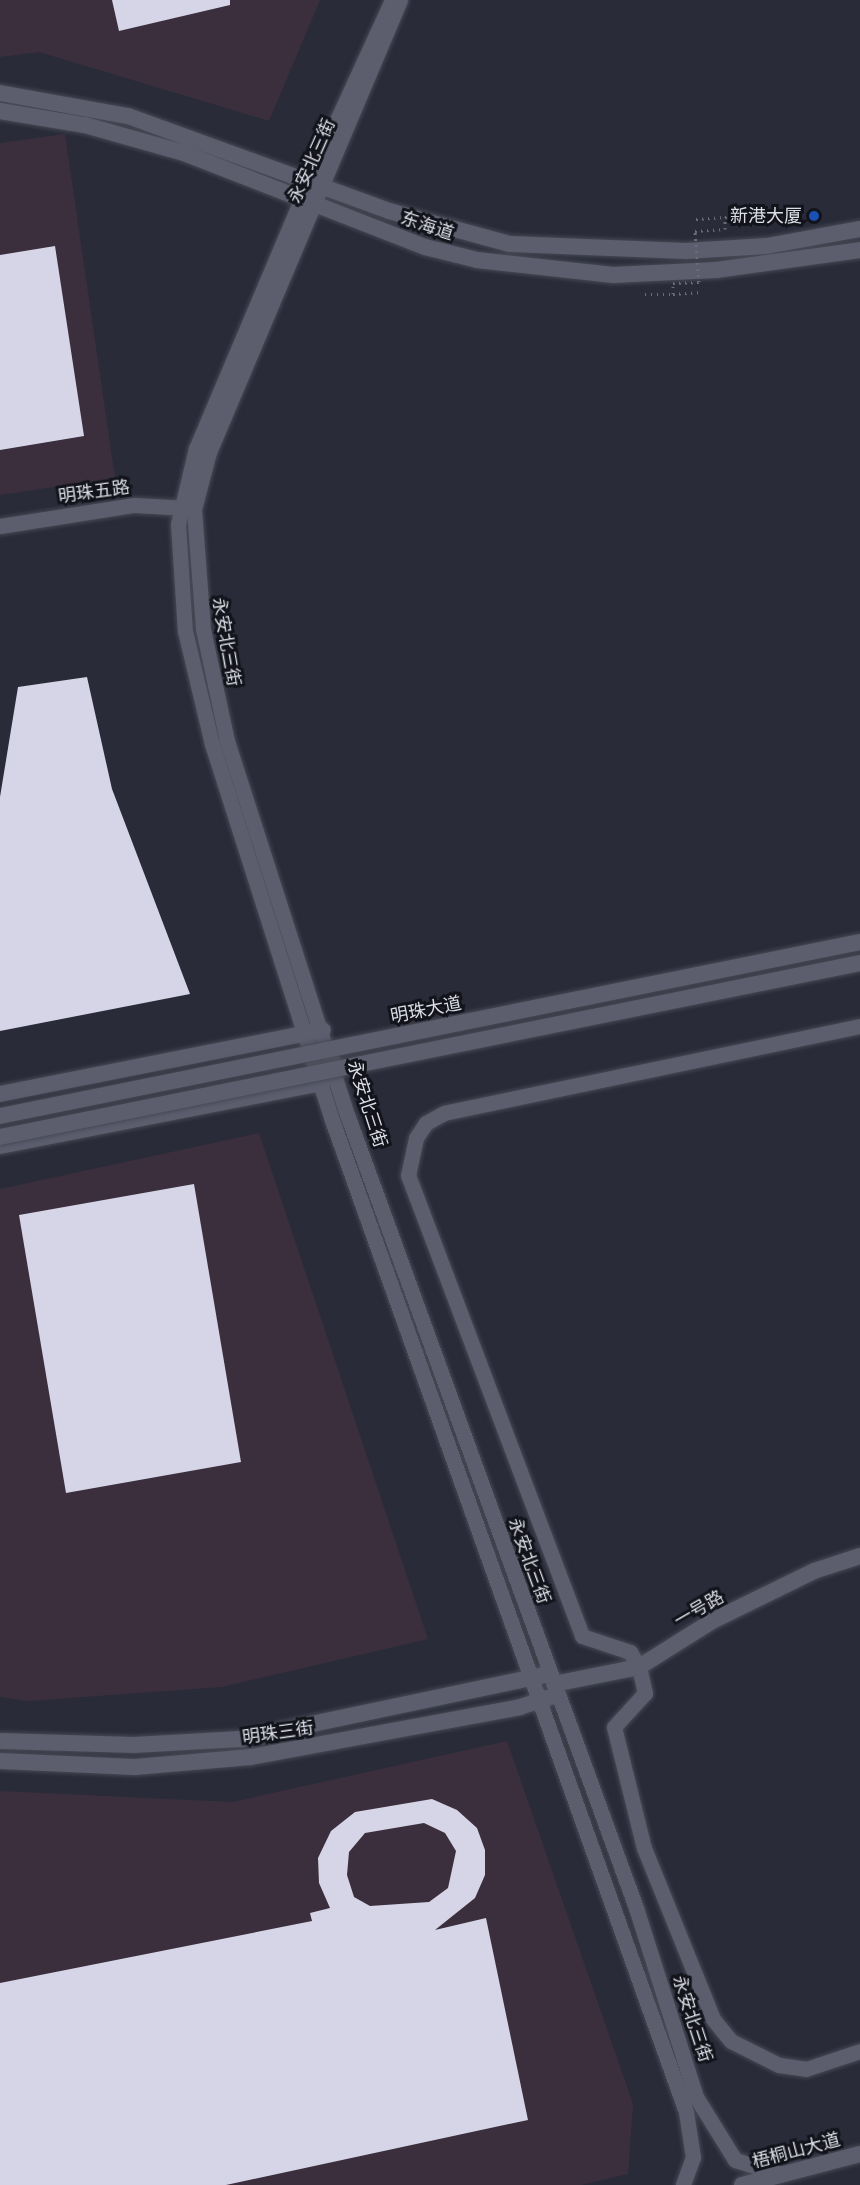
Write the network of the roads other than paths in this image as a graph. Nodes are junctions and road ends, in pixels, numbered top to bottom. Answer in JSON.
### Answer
{"nodes":[{"id":1,"x":392,"y":0,"type":"edge"},
{"id":2,"x":400,"y":0,"type":"edge"},
{"id":3,"x":0,"y":93,"type":"edge"},
{"id":4,"x":0,"y":111,"type":"edge"},
{"id":5,"x":315,"y":183,"type":"junction"},
{"id":6,"x":307,"y":202,"type":"junction"},
{"id":7,"x":860,"y":229,"type":"edge"},
{"id":8,"x":860,"y":250,"type":"edge"},
{"id":9,"x":187,"y":507,"type":"junction"},
{"id":10,"x":0,"y":526,"type":"edge"},
{"id":11,"x":860,"y":942,"type":"edge"},
{"id":12,"x":860,"y":963,"type":"edge"},
{"id":13,"x":860,"y":1026,"type":"edge"},
{"id":14,"x":315,"y":1031,"type":"junction"},
{"id":15,"x":333,"y":1062,"type":"junction"},
{"id":16,"x":322,"y":1083,"type":"junction"},
{"id":17,"x":0,"y":1094,"type":"edge"},
{"id":18,"x":0,"y":1116,"type":"edge"},
{"id":19,"x":0,"y":1137,"type":"edge"},
{"id":20,"x":0,"y":1146,"type":"edge"},
{"id":21,"x":860,"y":1556,"type":"edge"},
{"id":22,"x":639,"y":1667,"type":"junction"},
{"id":23,"x":530,"y":1682,"type":"junction"},
{"id":24,"x":554,"y":1684,"type":"junction"},
{"id":25,"x":540,"y":1702,"type":"junction"},
{"id":26,"x":0,"y":1741,"type":"edge"},
{"id":27,"x":0,"y":1761,"type":"edge"},
{"id":28,"x":860,"y":2051,"type":"edge"},
{"id":29,"x":860,"y":2154,"type":"edge"},
{"id":30,"x":783,"y":2174,"type":"junction"},
{"id":31,"x":683,"y":2185,"type":"edge"},
{"id":32,"x":742,"y":2185,"type":"edge"}],
"edges":[{"from":1,"to":5,"type":"street","name":"永安北三街"},
{"from":2,"to":5,"type":"street","name":"永安北三街"},
{"from":3,"to":5,"type":"street","name":"东海道"},
{"from":4,"to":6,"type":"street","name":"东海道"},
{"from":5,"to":6,"type":"street","name":"永安北三街"},
{"from":5,"to":7,"type":"street","name":"东海道"},
{"from":6,"to":8,"type":"street","name":"东海道"},
{"from":6,"to":9,"type":"street","name":"永安北三街"},
{"from":9,"to":10,"type":"street","name":"明珠五路"},
{"from":9,"to":14,"type":"street","name":"永安北三街"},
{"from":11,"to":18,"type":"street","name":"明珠大道","bridge":true},
{"from":12,"to":19,"type":"street","bridge":true},
{"from":13,"to":22,"type":"street"},
{"from":14,"to":15,"type":"street","name":"永安北三街"},
{"from":14,"to":16,"type":"street","name":"永安北三街"},
{"from":14,"to":17,"type":"street"},
{"from":15,"to":16,"type":"street"},
{"from":15,"to":24,"type":"street","name":"永安北三街"},
{"from":16,"to":20,"type":"street"},
{"from":16,"to":23,"type":"street","name":"永安北三街"},
{"from":21,"to":22,"type":"street","name":"一号路"},
{"from":22,"to":24,"type":"street","name":"一号路"},
{"from":22,"to":28,"type":"street"},
{"from":23,"to":24,"type":"street","name":"明珠三街"},
{"from":23,"to":25,"type":"street","name":"永安北三街"},
{"from":23,"to":26,"type":"street","name":"明珠三街"},
{"from":24,"to":25,"type":"street","name":"明珠三街"},
{"from":24,"to":30,"type":"street","name":"永安北三街"},
{"from":25,"to":27,"type":"street","name":"明珠三街"},
{"from":25,"to":31,"type":"street","name":"永安北三街"},
{"from":29,"to":30,"type":"street","name":"梧桐山大道"},
{"from":30,"to":32,"type":"street","name":"梧桐山大道"}]}
